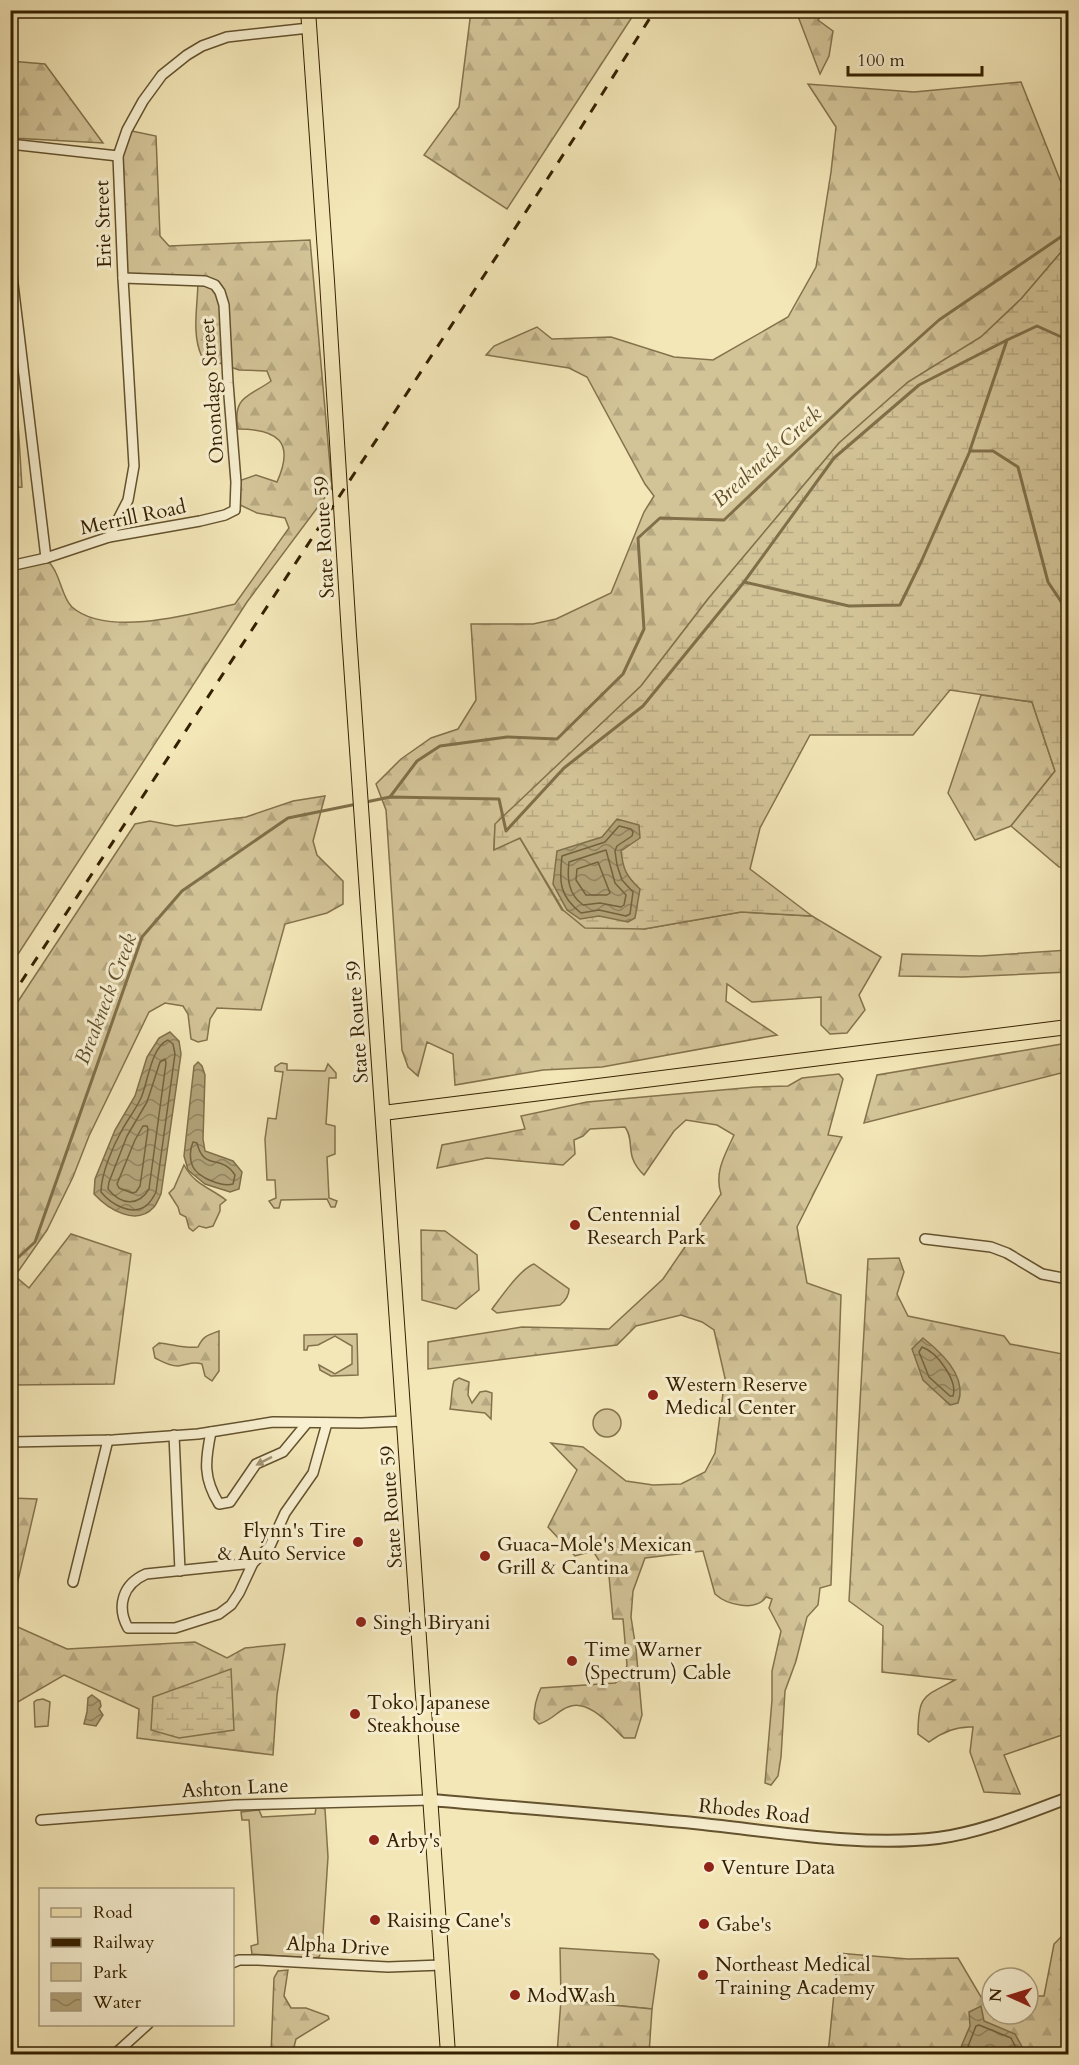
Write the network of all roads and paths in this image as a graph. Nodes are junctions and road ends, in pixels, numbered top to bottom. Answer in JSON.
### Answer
{"nodes":[{"id":1,"x":308,"y":10,"type":"edge"},
{"id":2,"x":1049,"y":10,"type":"edge"},
{"id":3,"x":1068,"y":12,"type":"edge"},
{"id":4,"x":309,"y":28,"type":"junction"},
{"id":5,"x":10,"y":144,"type":"edge"},
{"id":6,"x":118,"y":156,"type":"junction"},
{"id":7,"x":10,"y":259,"type":"edge"},
{"id":8,"x":123,"y":278,"type":"junction"},
{"id":9,"x":15,"y":330,"type":"edge"},
{"id":10,"x":236,"y":482,"type":"joint"},
{"id":11,"x":109,"y":537,"type":"junction"},
{"id":12,"x":46,"y":558,"type":"junction"},
{"id":13,"x":10,"y":566,"type":"edge"},
{"id":14,"x":1068,"y":1027,"type":"edge"},
{"id":15,"x":383,"y":1113,"type":"junction"},
{"id":16,"x":926,"y":1239,"type":"dead end"},
{"id":17,"x":1068,"y":1279,"type":"edge"},
{"id":18,"x":405,"y":1421,"type":"junction"},
{"id":19,"x":307,"y":1423,"type":"junction"},
{"id":20,"x":327,"y":1423,"type":"junction"},
{"id":21,"x":211,"y":1432,"type":"junction"},
{"id":22,"x":174,"y":1435,"type":"junction"},
{"id":23,"x":108,"y":1440,"type":"junction"},
{"id":24,"x":10,"y":1442,"type":"edge"},
{"id":25,"x":253,"y":1563,"type":"junction"},
{"id":26,"x":180,"y":1571,"type":"junction"},
{"id":27,"x":73,"y":1582,"type":"dead end"},
{"id":28,"x":1068,"y":1797,"type":"edge"},
{"id":29,"x":431,"y":1800,"type":"junction"},
{"id":30,"x":41,"y":1820,"type":"dead end"},
{"id":31,"x":234,"y":1962,"type":"edge"},
{"id":32,"x":442,"y":1965,"type":"junction"},
{"id":33,"x":147,"y":2026,"type":"edge"},
{"id":34,"x":115,"y":2055,"type":"edge"},
{"id":35,"x":448,"y":2055,"type":"edge"}],
"edges":[{"from":1,"to":4,"type":"main road","name":"State Route 59"},
{"from":2,"to":3,"type":"street"},
{"from":4,"to":6,"type":"street","name":"Erie Street"},
{"from":4,"to":15,"type":"main road","name":"State Route 59"},
{"from":5,"to":6,"type":"street"},
{"from":6,"to":8,"type":"street","name":"Erie Street"},
{"from":7,"to":9,"type":"street"},
{"from":8,"to":10,"type":"street","name":"Onondago Street"},
{"from":8,"to":11,"type":"street","name":"Erie Street"},
{"from":9,"to":12,"type":"street"},
{"from":10,"to":11,"type":"street","name":"Merrill Road"},
{"from":11,"to":12,"type":"street","name":"Merrill Road"},
{"from":12,"to":13,"type":"street","name":"Merrill Road"},
{"from":14,"to":15,"type":"main road"},
{"from":15,"to":18,"type":"main road","name":"State Route 59"},
{"from":16,"to":17,"type":"street"},
{"from":18,"to":20,"type":"street"},
{"from":18,"to":29,"type":"main road","name":"State Route 59"},
{"from":19,"to":20,"type":"street"},
{"from":19,"to":21,"type":"street"},
{"from":19,"to":21,"type":"street","one_way":true},
{"from":20,"to":25,"type":"street"},
{"from":21,"to":22,"type":"street"},
{"from":22,"to":23,"type":"street"},
{"from":22,"to":26,"type":"street"},
{"from":23,"to":24,"type":"street"},
{"from":23,"to":27,"type":"street"},
{"from":25,"to":26,"type":"street"},
{"from":25,"to":26,"type":"street"},
{"from":28,"to":29,"type":"street","name":"Rhodes Road"},
{"from":29,"to":30,"type":"street","name":"Ashton Lane"},
{"from":29,"to":32,"type":"main road","name":"State Route 59"},
{"from":31,"to":32,"type":"street","name":"Alpha Drive"},
{"from":32,"to":35,"type":"main road","name":"State Route 59"},
{"from":33,"to":34,"type":"street"}]}
